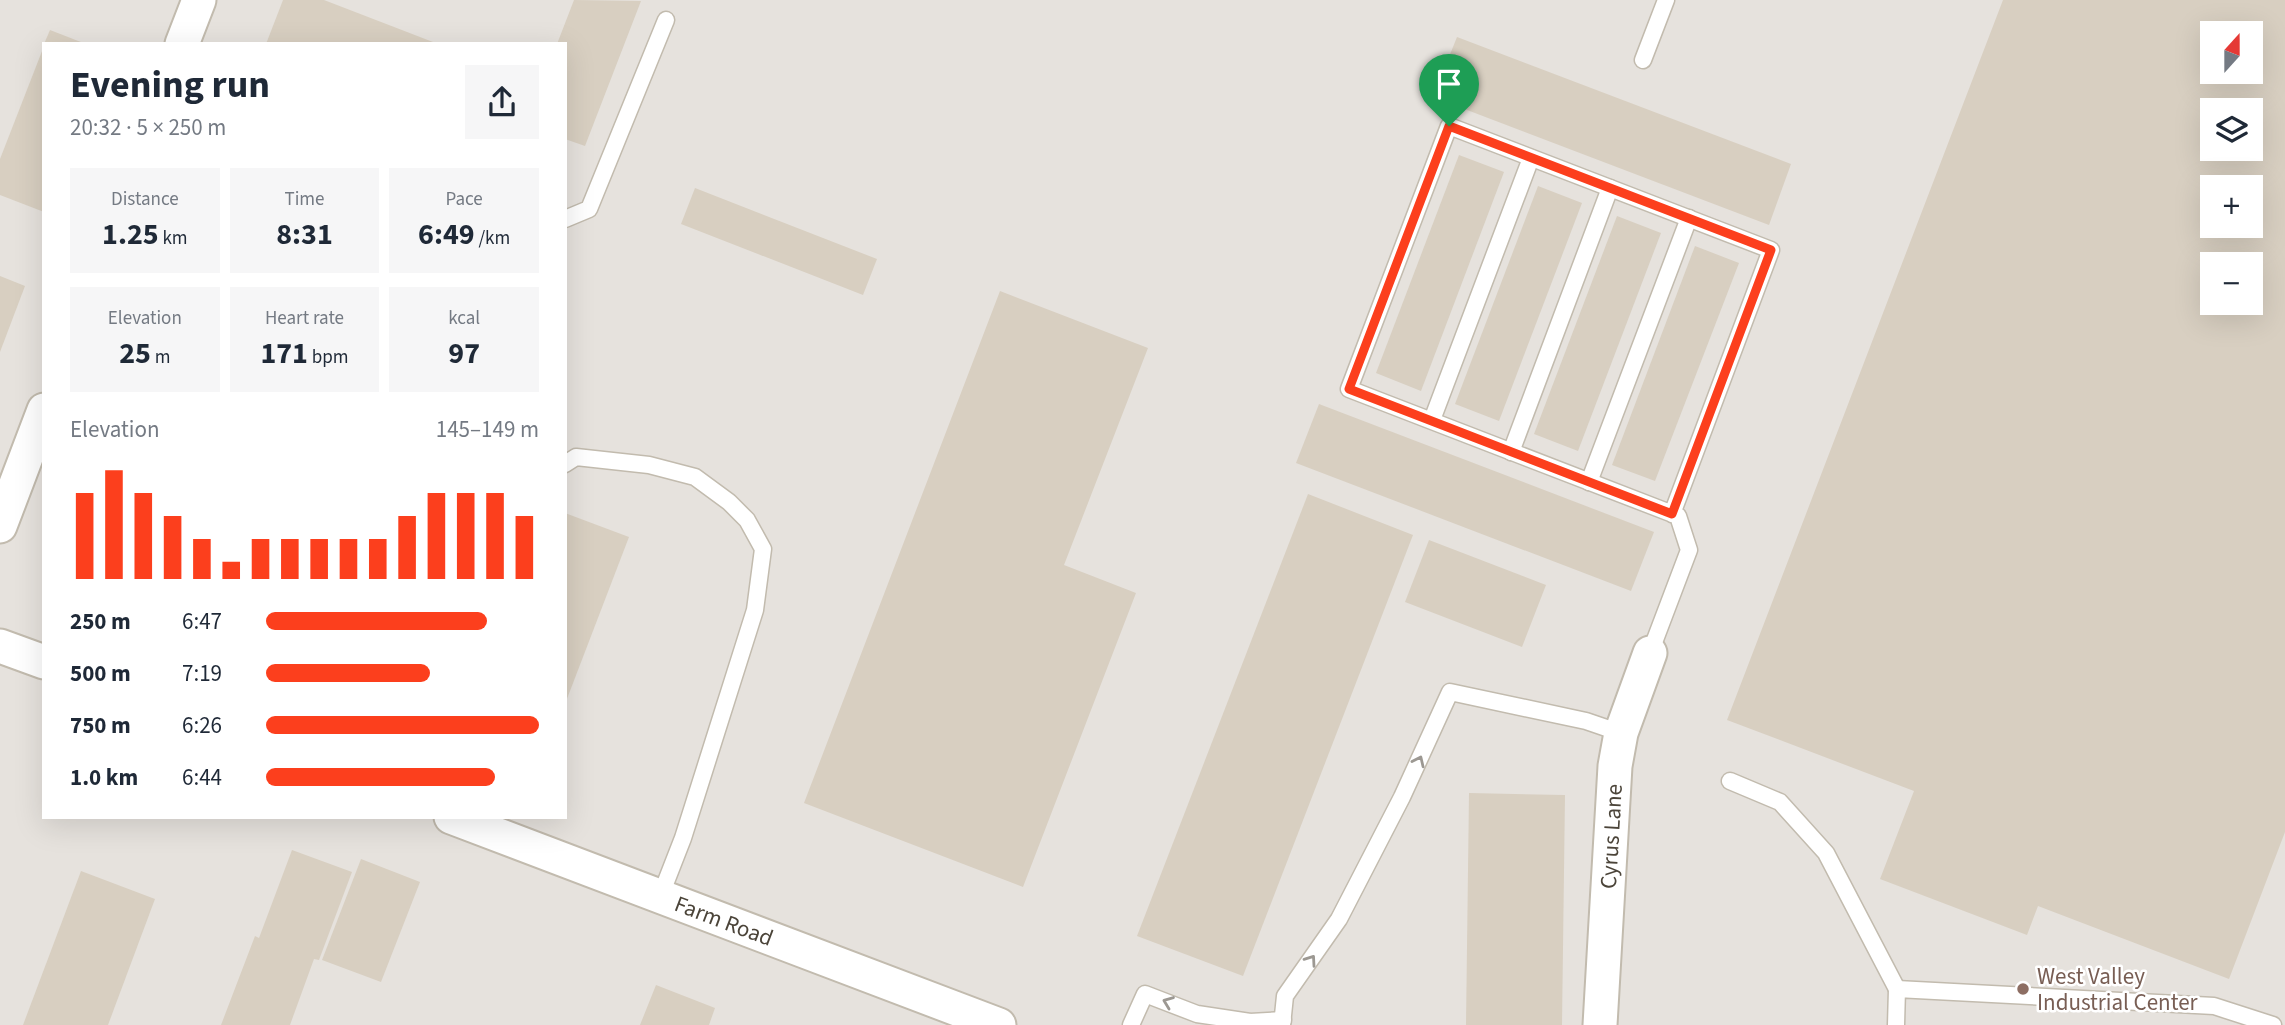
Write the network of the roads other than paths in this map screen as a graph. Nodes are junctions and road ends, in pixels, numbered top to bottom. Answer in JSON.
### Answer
{"nodes":[{"id":1,"x":199,"y":0,"type":"edge"},
{"id":2,"x":1666,"y":0,"type":"edge"},
{"id":3,"x":666,"y":20,"type":"dead end"},
{"id":4,"x":183,"y":42,"type":"edge"},
{"id":5,"x":1643,"y":60,"type":"dead end"},
{"id":6,"x":1531,"y":158,"type":"junction"},
{"id":7,"x":1609,"y":188,"type":"junction"},
{"id":8,"x":567,"y":218,"type":"edge"},
{"id":9,"x":1689,"y":218,"type":"junction"},
{"id":10,"x":42,"y":415,"type":"edge"},
{"id":11,"x":1432,"y":420,"type":"junction"},
{"id":12,"x":1511,"y":452,"type":"junction"},
{"id":13,"x":567,"y":463,"type":"edge"},
{"id":14,"x":1589,"y":482,"type":"junction"},
{"id":15,"x":1672,"y":514,"type":"junction"},
{"id":16,"x":0,"y":526,"type":"edge"},
{"id":17,"x":0,"y":646,"type":"edge"},
{"id":18,"x":1650,"y":653,"type":"joint"},
{"id":19,"x":42,"y":661,"type":"edge"},
{"id":20,"x":1621,"y":733,"type":"junction"},
{"id":21,"x":1730,"y":781,"type":"dead end"},
{"id":22,"x":458,"y":819,"type":"edge"},
{"id":23,"x":660,"y":897,"type":"junction"},
{"id":24,"x":1898,"y":989,"type":"junction"},
{"id":25,"x":934,"y":1014,"type":"edge"},
{"id":26,"x":1282,"y":1023,"type":"edge"},
{"id":27,"x":999,"y":1025,"type":"edge"},
{"id":28,"x":1131,"y":1025,"type":"edge"},
{"id":29,"x":1600,"y":1025,"type":"edge"},
{"id":30,"x":1896,"y":1025,"type":"edge"},
{"id":31,"x":2273,"y":1025,"type":"edge"}],
"edges":[{"from":1,"to":4,"type":"street"},
{"from":2,"to":5,"type":"lane"},
{"from":3,"to":8,"type":"lane"},
{"from":6,"to":7,"type":"lane"},
{"from":6,"to":11,"type":"lane"},
{"from":6,"to":11,"type":"lane"},
{"from":7,"to":9,"type":"lane"},
{"from":7,"to":12,"type":"lane"},
{"from":9,"to":14,"type":"lane"},
{"from":9,"to":15,"type":"lane"},
{"from":10,"to":16,"type":"street"},
{"from":11,"to":12,"type":"lane"},
{"from":12,"to":14,"type":"lane"},
{"from":13,"to":23,"type":"lane"},
{"from":14,"to":15,"type":"lane"},
{"from":15,"to":18,"type":"lane"},
{"from":17,"to":19,"type":"street"},
{"from":18,"to":20,"type":"street","name":"Cyrus Lane"},
{"from":26,"to":20,"type":"lane","one_way":true},
{"from":20,"to":29,"type":"street","name":"Cyrus Lane"},
{"from":21,"to":24,"type":"lane"},
{"from":22,"to":23,"type":"street","name":"Farm Road"},
{"from":23,"to":25,"type":"street","name":"Farm Road"},
{"from":24,"to":30,"type":"lane"},
{"from":24,"to":31,"type":"lane"},
{"from":25,"to":27,"type":"street","name":"Farm Road"},
{"from":26,"to":28,"type":"lane","one_way":true}]}
